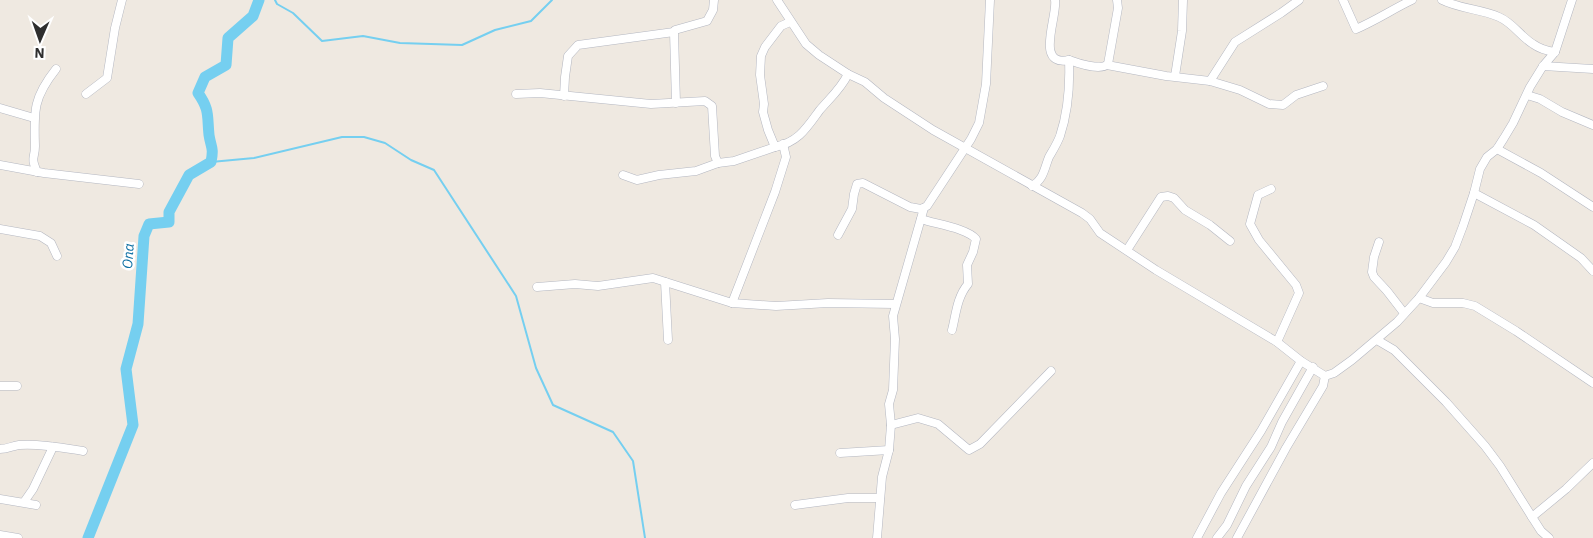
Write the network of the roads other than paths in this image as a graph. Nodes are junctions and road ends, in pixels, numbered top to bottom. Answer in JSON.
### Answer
{"nodes":[{"id":1,"x":122,"y":0,"type":"edge"},
{"id":2,"x":714,"y":0,"type":"edge"},
{"id":3,"x":777,"y":0,"type":"edge"},
{"id":4,"x":990,"y":0,"type":"edge"},
{"id":5,"x":1055,"y":0,"type":"edge"},
{"id":6,"x":1117,"y":0,"type":"edge"},
{"id":7,"x":1183,"y":0,"type":"edge"},
{"id":8,"x":1299,"y":0,"type":"edge"},
{"id":9,"x":1343,"y":0,"type":"edge"},
{"id":10,"x":1412,"y":0,"type":"edge"},
{"id":11,"x":1436,"y":0,"type":"edge"},
{"id":12,"x":1442,"y":0,"type":"edge"},
{"id":13,"x":1570,"y":1,"type":"edge"},
{"id":14,"x":790,"y":22,"type":"junction"},
{"id":15,"x":674,"y":32,"type":"junction"},
{"id":16,"x":1555,"y":52,"type":"junction"},
{"id":17,"x":1069,"y":60,"type":"junction"},
{"id":18,"x":1107,"y":65,"type":"junction"},
{"id":19,"x":1543,"y":66,"type":"junction"},
{"id":20,"x":56,"y":69,"type":"dead end"},
{"id":21,"x":1593,"y":69,"type":"edge"},
{"id":22,"x":848,"y":74,"type":"junction"},
{"id":23,"x":1175,"y":76,"type":"junction"},
{"id":24,"x":1210,"y":81,"type":"junction"},
{"id":25,"x":1323,"y":86,"type":"dead end"},
{"id":26,"x":86,"y":94,"type":"dead end"},
{"id":27,"x":516,"y":94,"type":"dead end"},
{"id":28,"x":1527,"y":95,"type":"junction"},
{"id":29,"x":564,"y":96,"type":"junction"},
{"id":30,"x":676,"y":103,"type":"junction"},
{"id":31,"x":0,"y":108,"type":"edge"},
{"id":32,"x":34,"y":118,"type":"junction"},
{"id":33,"x":1593,"y":125,"type":"edge"},
{"id":34,"x":783,"y":144,"type":"junction"},
{"id":35,"x":774,"y":147,"type":"junction"},
{"id":36,"x":965,"y":148,"type":"junction"},
{"id":37,"x":1497,"y":149,"type":"junction"},
{"id":38,"x":718,"y":163,"type":"junction"},
{"id":39,"x":0,"y":165,"type":"edge"},
{"id":40,"x":38,"y":172,"type":"junction"},
{"id":41,"x":623,"y":175,"type":"dead end"},
{"id":42,"x":139,"y":184,"type":"dead end"},
{"id":43,"x":1032,"y":186,"type":"junction"},
{"id":44,"x":1271,"y":189,"type":"dead end"},
{"id":45,"x":1474,"y":193,"type":"junction"},
{"id":46,"x":1593,"y":207,"type":"edge"},
{"id":47,"x":924,"y":208,"type":"junction"},
{"id":48,"x":920,"y":219,"type":"junction"},
{"id":49,"x":0,"y":229,"type":"edge"},
{"id":50,"x":838,"y":235,"type":"dead end"},
{"id":51,"x":1230,"y":241,"type":"dead end"},
{"id":52,"x":1379,"y":242,"type":"dead end"},
{"id":53,"x":1127,"y":250,"type":"junction"},
{"id":54,"x":57,"y":256,"type":"dead end"},
{"id":55,"x":1593,"y":271,"type":"edge"},
{"id":56,"x":665,"y":282,"type":"junction"},
{"id":57,"x":537,"y":287,"type":"dead end"},
{"id":58,"x":1419,"y":298,"type":"junction"},
{"id":59,"x":732,"y":303,"type":"junction"},
{"id":60,"x":895,"y":304,"type":"junction"},
{"id":61,"x":1404,"y":313,"type":"junction"},
{"id":62,"x":952,"y":330,"type":"dead end"},
{"id":63,"x":668,"y":340,"type":"dead end"},
{"id":64,"x":1377,"y":340,"type":"junction"},
{"id":65,"x":1277,"y":342,"type":"junction"},
{"id":66,"x":1301,"y":360,"type":"junction"},
{"id":67,"x":1313,"y":367,"type":"junction"},
{"id":68,"x":1051,"y":371,"type":"dead end"},
{"id":69,"x":1325,"y":376,"type":"junction"},
{"id":70,"x":1593,"y":384,"type":"edge"},
{"id":71,"x":0,"y":386,"type":"edge"},
{"id":72,"x":17,"y":386,"type":"dead end"},
{"id":73,"x":891,"y":424,"type":"junction"},
{"id":74,"x":53,"y":447,"type":"junction"},
{"id":75,"x":0,"y":448,"type":"edge"},
{"id":76,"x":889,"y":450,"type":"junction"},
{"id":77,"x":83,"y":451,"type":"dead end"},
{"id":78,"x":840,"y":453,"type":"dead end"},
{"id":79,"x":1593,"y":463,"type":"edge"},
{"id":80,"x":880,"y":498,"type":"junction"},
{"id":81,"x":0,"y":499,"type":"edge"},
{"id":82,"x":24,"y":502,"type":"junction"},
{"id":83,"x":36,"y":504,"type":"dead end"},
{"id":84,"x":795,"y":505,"type":"dead end"},
{"id":85,"x":1532,"y":517,"type":"junction"},
{"id":86,"x":0,"y":535,"type":"edge"},
{"id":87,"x":18,"y":538,"type":"edge"},
{"id":88,"x":877,"y":538,"type":"edge"},
{"id":89,"x":1197,"y":538,"type":"edge"},
{"id":90,"x":1217,"y":538,"type":"edge"},
{"id":91,"x":1237,"y":538,"type":"edge"},
{"id":92,"x":1549,"y":538,"type":"edge"}],
"edges":[{"from":1,"to":26,"type":"street"},
{"from":2,"to":15,"type":"street"},
{"from":3,"to":14,"type":"street"},
{"from":4,"to":36,"type":"street"},
{"from":5,"to":17,"type":"street"},
{"from":6,"to":18,"type":"street"},
{"from":7,"to":23,"type":"street"},
{"from":8,"to":24,"type":"street"},
{"from":9,"to":10,"type":"street"},
{"from":11,"to":12,"type":"street"},
{"from":12,"to":16,"type":"street"},
{"from":13,"to":16,"type":"street"},
{"from":14,"to":22,"type":"street"},
{"from":14,"to":35,"type":"street"},
{"from":15,"to":29,"type":"street"},
{"from":15,"to":30,"type":"street"},
{"from":16,"to":19,"type":"street"},
{"from":17,"to":18,"type":"street"},
{"from":17,"to":43,"type":"street"},
{"from":18,"to":23,"type":"street"},
{"from":19,"to":21,"type":"street"},
{"from":19,"to":28,"type":"street"},
{"from":20,"to":32,"type":"street"},
{"from":22,"to":34,"type":"street"},
{"from":22,"to":36,"type":"street"},
{"from":23,"to":24,"type":"street"},
{"from":24,"to":25,"type":"street"},
{"from":27,"to":29,"type":"street"},
{"from":28,"to":33,"type":"street"},
{"from":28,"to":37,"type":"street"},
{"from":29,"to":30,"type":"street"},
{"from":30,"to":38,"type":"street"},
{"from":31,"to":32,"type":"street"},
{"from":32,"to":40,"type":"street"},
{"from":34,"to":35,"type":"street"},
{"from":34,"to":59,"type":"street"},
{"from":35,"to":38,"type":"street"},
{"from":36,"to":43,"type":"street"},
{"from":36,"to":47,"type":"street"},
{"from":37,"to":45,"type":"street"},
{"from":37,"to":46,"type":"street"},
{"from":38,"to":41,"type":"street"},
{"from":39,"to":40,"type":"street"},
{"from":40,"to":42,"type":"street"},
{"from":43,"to":53,"type":"street"},
{"from":44,"to":65,"type":"street"},
{"from":45,"to":55,"type":"street"},
{"from":45,"to":58,"type":"street"},
{"from":47,"to":48,"type":"street"},
{"from":47,"to":50,"type":"street"},
{"from":48,"to":60,"type":"street"},
{"from":48,"to":62,"type":"street"},
{"from":49,"to":54,"type":"street"},
{"from":51,"to":53,"type":"street"},
{"from":52,"to":61,"type":"street"},
{"from":53,"to":65,"type":"street"},
{"from":56,"to":57,"type":"street"},
{"from":56,"to":59,"type":"street"},
{"from":56,"to":63,"type":"street"},
{"from":58,"to":61,"type":"street"},
{"from":58,"to":70,"type":"street"},
{"from":59,"to":60,"type":"street"},
{"from":60,"to":73,"type":"street"},
{"from":61,"to":64,"type":"street"},
{"from":64,"to":69,"type":"street"},
{"from":64,"to":85,"type":"street"},
{"from":65,"to":66,"type":"street"},
{"from":66,"to":67,"type":"street"},
{"from":66,"to":89,"type":"street"},
{"from":67,"to":69,"type":"street"},
{"from":67,"to":90,"type":"street"},
{"from":68,"to":73,"type":"street"},
{"from":69,"to":91,"type":"street"},
{"from":71,"to":72,"type":"street"},
{"from":73,"to":76,"type":"street"},
{"from":74,"to":75,"type":"street"},
{"from":74,"to":77,"type":"street"},
{"from":74,"to":82,"type":"street"},
{"from":76,"to":78,"type":"street"},
{"from":76,"to":80,"type":"street"},
{"from":79,"to":85,"type":"street"},
{"from":80,"to":84,"type":"street"},
{"from":80,"to":88,"type":"street"},
{"from":81,"to":82,"type":"street"},
{"from":82,"to":83,"type":"street"},
{"from":85,"to":92,"type":"street"},
{"from":86,"to":87,"type":"street"}]}
